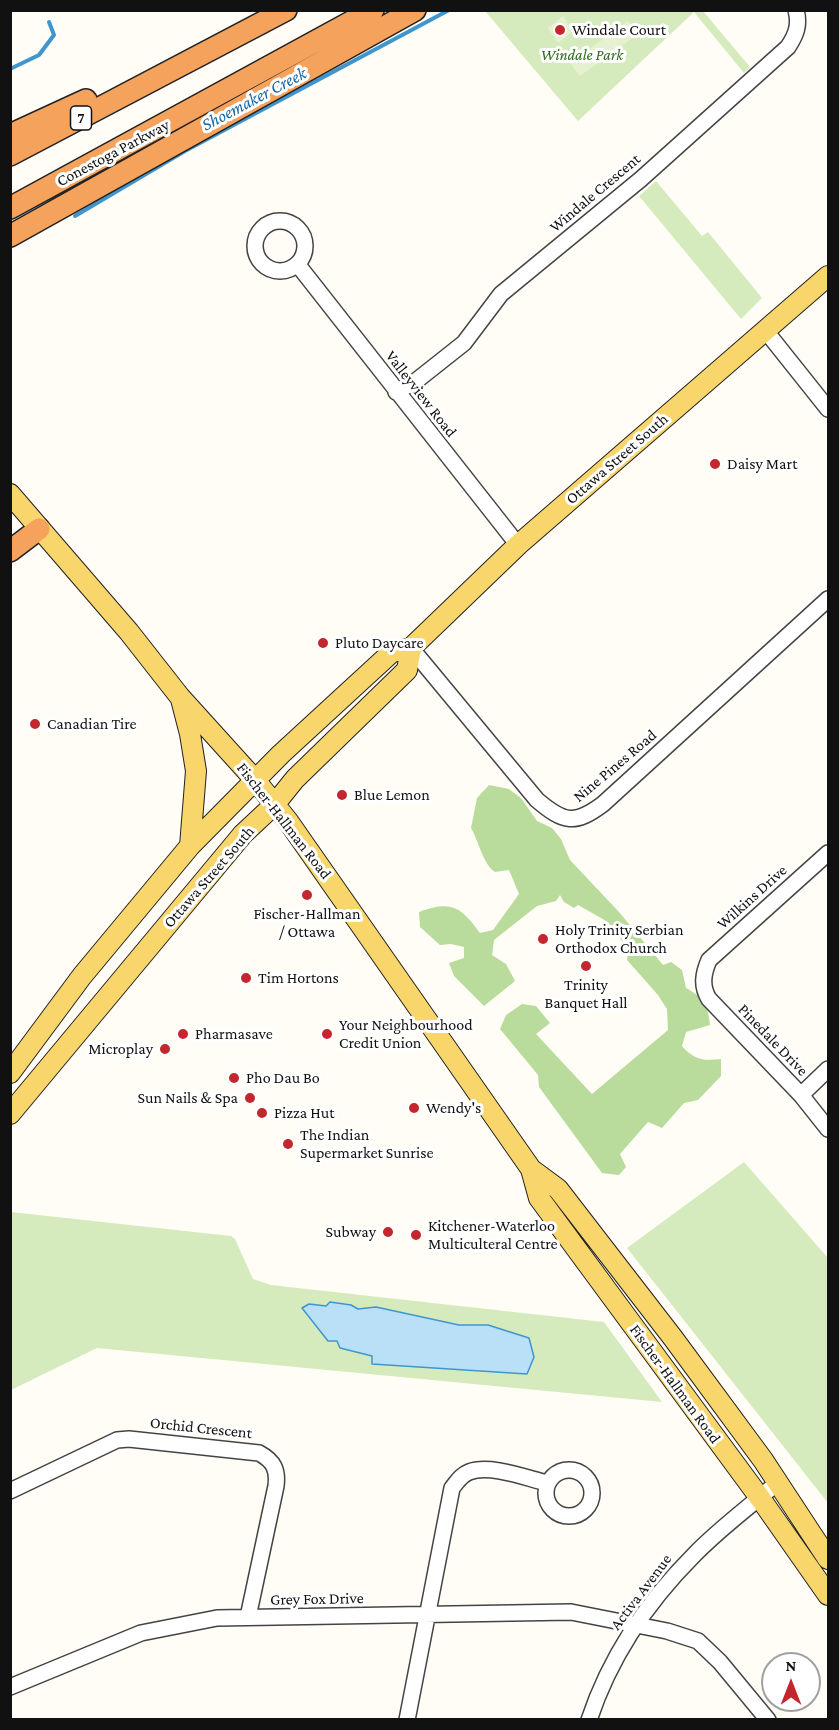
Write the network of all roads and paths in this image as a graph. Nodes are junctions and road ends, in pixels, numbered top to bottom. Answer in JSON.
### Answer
{"nodes":[{"id":1,"x":286,"y":10,"type":"edge"},
{"id":2,"x":373,"y":10,"type":"edge"},
{"id":3,"x":415,"y":10,"type":"edge"},
{"id":4,"x":796,"y":10,"type":"edge"},
{"id":5,"x":152,"y":80,"type":"junction"},
{"id":6,"x":10,"y":135,"type":"edge"},
{"id":7,"x":10,"y":155,"type":"edge"},
{"id":8,"x":10,"y":208,"type":"edge"},
{"id":9,"x":10,"y":236,"type":"edge"},
{"id":10,"x":298,"y":265,"type":"dead end"},
{"id":11,"x":828,"y":276,"type":"edge"},
{"id":12,"x":765,"y":330,"type":"junction"},
{"id":13,"x":396,"y":392,"type":"junction"},
{"id":14,"x":828,"y":409,"type":"edge"},
{"id":15,"x":10,"y":494,"type":"edge"},
{"id":16,"x":45,"y":535,"type":"junction"},
{"id":17,"x":518,"y":544,"type":"junction"},
{"id":18,"x":10,"y":551,"type":"edge"},
{"id":19,"x":828,"y":599,"type":"edge"},
{"id":20,"x":411,"y":648,"type":"junction"},
{"id":21,"x":180,"y":697,"type":"junction"},
{"id":22,"x":256,"y":781,"type":"junction"},
{"id":23,"x":274,"y":805,"type":"junction"},
{"id":24,"x":190,"y":846,"type":"junction"},
{"id":25,"x":828,"y":853,"type":"edge"},
{"id":26,"x":704,"y":971,"type":"joint"},
{"id":27,"x":828,"y":1069,"type":"edge"},
{"id":28,"x":10,"y":1073,"type":"edge"},
{"id":29,"x":801,"y":1095,"type":"junction"},
{"id":30,"x":10,"y":1114,"type":"edge"},
{"id":31,"x":828,"y":1129,"type":"edge"},
{"id":32,"x":531,"y":1169,"type":"junction"},
{"id":33,"x":547,"y":1483,"type":"dead end"},
{"id":34,"x":777,"y":1483,"type":"junction"},
{"id":35,"x":10,"y":1491,"type":"edge"},
{"id":36,"x":760,"y":1498,"type":"junction"},
{"id":37,"x":828,"y":1559,"type":"edge"},
{"id":38,"x":828,"y":1595,"type":"edge"},
{"id":39,"x":428,"y":1616,"type":"junction"},
{"id":40,"x":248,"y":1617,"type":"junction"},
{"id":41,"x":635,"y":1626,"type":"junction"},
{"id":42,"x":10,"y":1687,"type":"edge"},
{"id":43,"x":407,"y":1719,"type":"edge"},
{"id":44,"x":589,"y":1719,"type":"edge"},
{"id":45,"x":768,"y":1719,"type":"edge"}],
"edges":[{"from":1,"to":5,"type":"highway","number":"7"},
{"from":2,"to":8,"type":"highway","name":"Conestoga Parkway"},
{"from":3,"to":9,"type":"highway"},
{"from":4,"to":13,"type":"street","name":"Windale Crescent"},
{"from":5,"to":6,"type":"highway"},
{"from":5,"to":7,"type":"highway","number":"7"},
{"from":10,"to":13,"type":"street","name":"Valleyview Road"},
{"from":11,"to":12,"type":"main road","name":"Ottawa Street South"},
{"from":12,"to":14,"type":"street"},
{"from":12,"to":17,"type":"main road","name":"Ottawa Street South"},
{"from":13,"to":17,"type":"street","name":"Valleyview Road"},
{"from":15,"to":16,"type":"main road","name":"Fischer-Hallman Road"},
{"from":16,"to":18,"type":"highway"},
{"from":16,"to":21,"type":"main road","name":"Fischer-Hallman Road"},
{"from":17,"to":20,"type":"main road","name":"Ottawa Street South"},
{"from":19,"to":20,"type":"street","name":"Nine Pines Road"},
{"from":20,"to":22,"type":"main road","name":"Ottawa Street South"},
{"from":20,"to":23,"type":"main road","name":"Ottawa Street South"},
{"from":21,"to":22,"type":"main road","name":"Fischer-Hallman Road"},
{"from":21,"to":24,"type":"main road"},
{"from":22,"to":23,"type":"main road","name":"Fischer-Hallman Road"},
{"from":22,"to":24,"type":"main road","name":"Ottawa Street South"},
{"from":23,"to":30,"type":"main road","name":"Ottawa Street South"},
{"from":23,"to":32,"type":"main road","name":"Fischer-Hallman Road"},
{"from":24,"to":28,"type":"main road","name":"Ottawa Street South"},
{"from":25,"to":26,"type":"street","name":"Wilkins Drive"},
{"from":26,"to":29,"type":"street","name":"Pinedale Drive"},
{"from":27,"to":29,"type":"street"},
{"from":29,"to":31,"type":"street","name":"Pinedale Drive"},
{"from":32,"to":34,"type":"main road","name":"Fischer-Hallman Road"},
{"from":32,"to":36,"type":"main road","name":"Fischer-Hallman Road"},
{"from":33,"to":39,"type":"street"},
{"from":34,"to":36,"type":"street","name":"Activa Avenue"},
{"from":34,"to":37,"type":"main road","name":"Fischer-Hallman Road"},
{"from":35,"to":40,"type":"street","name":"Orchid Crescent"},
{"from":36,"to":38,"type":"main road","name":"Fischer-Hallman Road"},
{"from":36,"to":41,"type":"street","name":"Activa Avenue"},
{"from":39,"to":40,"type":"street","name":"Grey Fox Drive"},
{"from":39,"to":41,"type":"street","name":"Grey Fox Drive"},
{"from":39,"to":43,"type":"street"},
{"from":40,"to":42,"type":"street","name":"Grey Fox Drive"},
{"from":41,"to":44,"type":"street","name":"Activa Avenue"},
{"from":41,"to":45,"type":"street","name":"Grey Fox Drive"}]}
